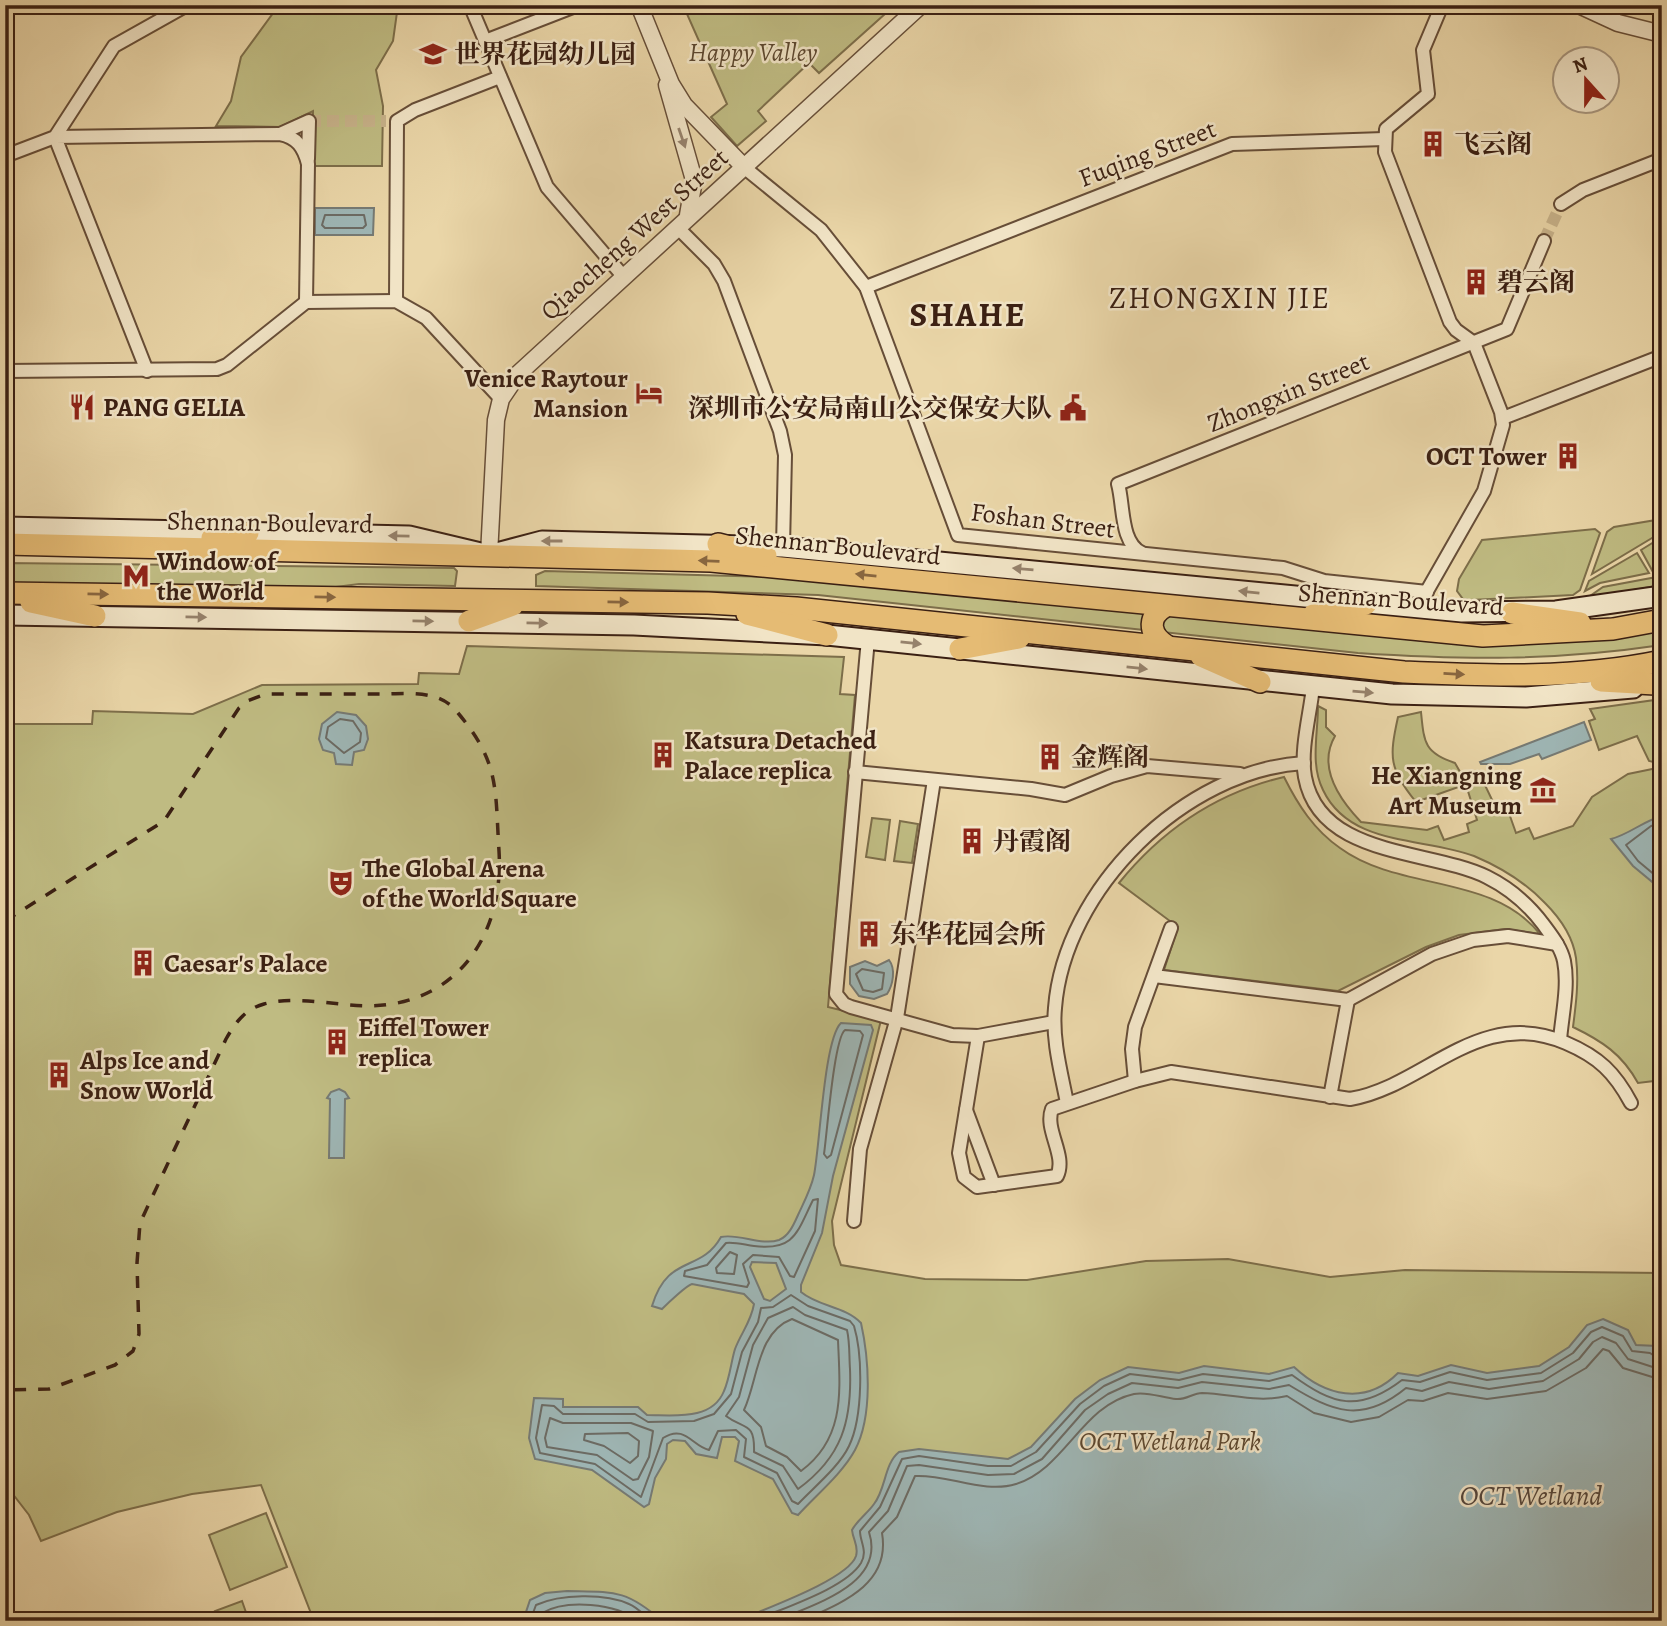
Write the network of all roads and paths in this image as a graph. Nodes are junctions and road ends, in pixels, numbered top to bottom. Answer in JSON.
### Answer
{"nodes":[{"id":1,"x":187,"y":5,"type":"edge"},
{"id":2,"x":470,"y":5,"type":"edge"},
{"id":3,"x":578,"y":5,"type":"edge"},
{"id":4,"x":639,"y":5,"type":"edge"},
{"id":5,"x":921,"y":5,"type":"edge"},
{"id":6,"x":1442,"y":5,"type":"edge"},
{"id":7,"x":1579,"y":5,"type":"edge"},
{"id":8,"x":1662,"y":35,"type":"edge"},
{"id":9,"x":485,"y":41,"type":"junction"},
{"id":10,"x":666,"y":72,"type":"junction"},
{"id":11,"x":500,"y":77,"type":"junction"},
{"id":12,"x":280,"y":134,"type":"junction"},
{"id":13,"x":55,"y":137,"type":"junction"},
{"id":14,"x":1384,"y":139,"type":"junction"},
{"id":15,"x":5,"y":156,"type":"edge"},
{"id":16,"x":1662,"y":159,"type":"edge"},
{"id":17,"x":308,"y":164,"type":"junction"},
{"id":18,"x":745,"y":168,"type":"junction"},
{"id":19,"x":1562,"y":204,"type":"tunnel mouth"},
{"id":20,"x":683,"y":222,"type":"junction"},
{"id":21,"x":1544,"y":240,"type":"tunnel mouth"},
{"id":22,"x":623,"y":276,"type":"junction"},
{"id":23,"x":866,"y":287,"type":"junction"},
{"id":24,"x":396,"y":301,"type":"junction"},
{"id":25,"x":306,"y":302,"type":"junction"},
{"id":26,"x":1475,"y":343,"type":"junction"},
{"id":27,"x":1662,"y":356,"type":"edge"},
{"id":28,"x":5,"y":371,"type":"edge"},
{"id":29,"x":147,"y":371,"type":"junction"},
{"id":30,"x":501,"y":399,"type":"junction"},
{"id":31,"x":1503,"y":418,"type":"junction"},
{"id":32,"x":5,"y":527,"type":"edge"},
{"id":33,"x":1126,"y":531,"type":"junction"},
{"id":34,"x":248,"y":533,"type":"junction"},
{"id":35,"x":5,"y":535,"type":"edge"},
{"id":36,"x":5,"y":544,"type":"edge"},
{"id":37,"x":718,"y":544,"type":"junction"},
{"id":38,"x":55,"y":545,"type":"junction"},
{"id":39,"x":139,"y":546,"type":"junction"},
{"id":40,"x":783,"y":547,"type":"junction"},
{"id":41,"x":1095,"y":549,"type":"junction"},
{"id":42,"x":1146,"y":554,"type":"junction"},
{"id":43,"x":489,"y":555,"type":"junction"},
{"id":44,"x":801,"y":568,"type":"junction"},
{"id":45,"x":5,"y":594,"type":"edge"},
{"id":46,"x":1662,"y":596,"type":"edge"},
{"id":47,"x":525,"y":600,"type":"junction"},
{"id":48,"x":1422,"y":600,"type":"junction"},
{"id":49,"x":708,"y":603,"type":"junction"},
{"id":50,"x":1129,"y":604,"type":"junction"},
{"id":51,"x":1366,"y":604,"type":"junction"},
{"id":52,"x":1164,"y":607,"type":"junction"},
{"id":53,"x":1512,"y":613,"type":"junction"},
{"id":54,"x":5,"y":615,"type":"edge"},
{"id":55,"x":95,"y":616,"type":"junction"},
{"id":56,"x":1293,"y":620,"type":"junction"},
{"id":57,"x":1662,"y":620,"type":"edge"},
{"id":58,"x":469,"y":621,"type":"junction"},
{"id":59,"x":1613,"y":629,"type":"junction"},
{"id":60,"x":1044,"y":634,"type":"junction"},
{"id":61,"x":827,"y":635,"type":"junction"},
{"id":62,"x":868,"y":639,"type":"junction"},
{"id":63,"x":1116,"y":641,"type":"junction"},
{"id":64,"x":1174,"y":646,"type":"junction"},
{"id":65,"x":960,"y":649,"type":"junction"},
{"id":66,"x":1662,"y":662,"type":"edge"},
{"id":67,"x":1557,"y":675,"type":"junction"},
{"id":68,"x":1260,"y":682,"type":"junction"},
{"id":69,"x":1658,"y":683,"type":"edge"},
{"id":70,"x":1313,"y":687,"type":"junction"},
{"id":71,"x":1304,"y":763,"type":"junction"},
{"id":72,"x":855,"y":772,"type":"junction"},
{"id":73,"x":1243,"y":774,"type":"junction"},
{"id":74,"x":934,"y":780,"type":"junction"},
{"id":75,"x":1171,"y":928,"type":"dead end"},
{"id":76,"x":1557,"y":944,"type":"junction"},
{"id":77,"x":1154,"y":976,"type":"junction"},
{"id":78,"x":1348,"y":1000,"type":"junction"},
{"id":79,"x":897,"y":1018,"type":"junction"},
{"id":80,"x":1054,"y":1022,"type":"junction"},
{"id":81,"x":978,"y":1036,"type":"junction"},
{"id":82,"x":1560,"y":1040,"type":"junction"},
{"id":83,"x":1135,"y":1081,"type":"junction"},
{"id":84,"x":1330,"y":1097,"type":"junction"},
{"id":85,"x":1067,"y":1103,"type":"junction"},
{"id":86,"x":1631,"y":1103,"type":"dead end"},
{"id":87,"x":966,"y":1110,"type":"junction"},
{"id":88,"x":994,"y":1185,"type":"junction"},
{"id":89,"x":854,"y":1221,"type":"dead end"}],
"edges":[{"from":1,"to":13,"type":"street"},
{"from":2,"to":9,"type":"street"},
{"from":3,"to":9,"type":"street"},
{"from":4,"to":10,"type":"street"},
{"from":5,"to":18,"type":"street","name":"Qiaocheng West Street"},
{"from":6,"to":14,"type":"street"},
{"from":7,"to":8,"type":"street"},
{"from":9,"to":11,"type":"street"},
{"from":10,"to":18,"type":"street"},
{"from":10,"to":20,"type":"street","one_way":true},
{"from":11,"to":22,"type":"street"},
{"from":11,"to":24,"type":"street"},
{"from":12,"to":13,"type":"street"},
{"from":12,"to":17,"type":"street"},
{"from":12,"to":17,"type":"street"},
{"from":13,"to":15,"type":"street"},
{"from":13,"to":29,"type":"street"},
{"from":14,"to":23,"type":"street","name":"Fuqing Street"},
{"from":14,"to":26,"type":"street"},
{"from":16,"to":19,"type":"street"},
{"from":17,"to":25,"type":"street"},
{"from":18,"to":20,"type":"street","name":"Qiaocheng West Street"},
{"from":18,"to":23,"type":"street","name":"Foshan Street"},
{"from":20,"to":22,"type":"street","name":"Qiaocheng West Street"},
{"from":20,"to":40,"type":"street"},
{"from":21,"to":26,"type":"street","name":"Zhongxin Street"},
{"from":22,"to":30,"type":"street","name":"Qiaocheng West Street"},
{"from":23,"to":41,"type":"street","name":"Foshan Street"},
{"from":24,"to":25,"type":"street"},
{"from":24,"to":30,"type":"street"},
{"from":25,"to":29,"type":"street"},
{"from":26,"to":31,"type":"street"},
{"from":26,"to":33,"type":"street","name":"Zhongxin Street"},
{"from":27,"to":31,"type":"street"},
{"from":28,"to":29,"type":"street"},
{"from":30,"to":43,"type":"street","name":"Qiaocheng West Street"},
{"from":31,"to":48,"type":"street"},
{"from":32,"to":34,"type":"main road"},
{"from":33,"to":41,"type":"street"},
{"from":33,"to":42,"type":"street"},
{"from":34,"to":39,"type":"main road"},
{"from":43,"to":34,"type":"main road","one_way":true},
{"from":35,"to":38,"type":"main road"},
{"from":36,"to":38,"type":"main road","name":"Shennan Boulevard"},
{"from":37,"to":40,"type":"main road"},
{"from":37,"to":43,"type":"main road","one_way":true},
{"from":37,"to":44,"type":"main road"},
{"from":38,"to":39,"type":"main road","name":"Shennan Boulevard"},
{"from":39,"to":43,"type":"main road","name":"Shennan Boulevard"},
{"from":51,"to":40,"type":"main road","one_way":true},
{"from":41,"to":42,"type":"street","name":"Foshan Street"},
{"from":42,"to":48,"type":"street","name":"Foshan Street"},
{"from":44,"to":43,"type":"main road","name":"Shennan Boulevard","one_way":true},
{"from":50,"to":44,"type":"main road","name":"Shennan Boulevard","one_way":true},
{"from":45,"to":47,"type":"main road","one_way":true},
{"from":45,"to":55,"type":"main road"},
{"from":46,"to":53,"type":"main road"},
{"from":47,"to":49,"type":"main road","one_way":true},
{"from":47,"to":58,"type":"main road"},
{"from":48,"to":51,"type":"main road"},
{"from":48,"to":53,"type":"main road"},
{"from":49,"to":60,"type":"main road"},
{"from":49,"to":61,"type":"main road"},
{"from":50,"to":52,"type":"main road","name":"Shennan Boulevard"},
{"from":50,"to":63,"type":"main road"},
{"from":51,"to":56,"type":"main road"},
{"from":52,"to":56,"type":"main road","name":"Shennan Boulevard"},
{"from":52,"to":64,"type":"main road"},
{"from":53,"to":59,"type":"main road"},
{"from":54,"to":55,"type":"main road"},
{"from":55,"to":58,"type":"main road","one_way":true},
{"from":56,"to":59,"type":"main road","name":"Shennan Boulevard"},
{"from":57,"to":59,"type":"main road","name":"Shennan Boulevard"},
{"from":58,"to":61,"type":"main road","one_way":true},
{"from":60,"to":63,"type":"main road"},
{"from":60,"to":65,"type":"main road"},
{"from":61,"to":62,"type":"main road"},
{"from":62,"to":65,"type":"main road","one_way":true},
{"from":62,"to":72,"type":"street"},
{"from":63,"to":64,"type":"main road"},
{"from":64,"to":67,"type":"main road","one_way":true},
{"from":64,"to":68,"type":"main road"},
{"from":65,"to":68,"type":"main road","one_way":true},
{"from":66,"to":67,"type":"main road"},
{"from":67,"to":69,"type":"main road"},
{"from":68,"to":70,"type":"main road"},
{"from":70,"to":69,"type":"main road","one_way":true},
{"from":70,"to":71,"type":"street"},
{"from":71,"to":73,"type":"street"},
{"from":71,"to":76,"type":"street"},
{"from":72,"to":74,"type":"street"},
{"from":72,"to":79,"type":"street"},
{"from":73,"to":74,"type":"street"},
{"from":73,"to":80,"type":"street"},
{"from":74,"to":79,"type":"street"},
{"from":75,"to":77,"type":"street"},
{"from":76,"to":78,"type":"street"},
{"from":76,"to":82,"type":"street"},
{"from":77,"to":78,"type":"street"},
{"from":77,"to":83,"type":"street"},
{"from":78,"to":84,"type":"street"},
{"from":79,"to":81,"type":"street"},
{"from":79,"to":89,"type":"street"},
{"from":80,"to":81,"type":"street"},
{"from":80,"to":85,"type":"street"},
{"from":81,"to":87,"type":"street"},
{"from":82,"to":84,"type":"street"},
{"from":82,"to":86,"type":"street"},
{"from":83,"to":84,"type":"street"},
{"from":83,"to":85,"type":"street"},
{"from":85,"to":88,"type":"street"},
{"from":87,"to":88,"type":"street"},
{"from":87,"to":88,"type":"street"}]}
